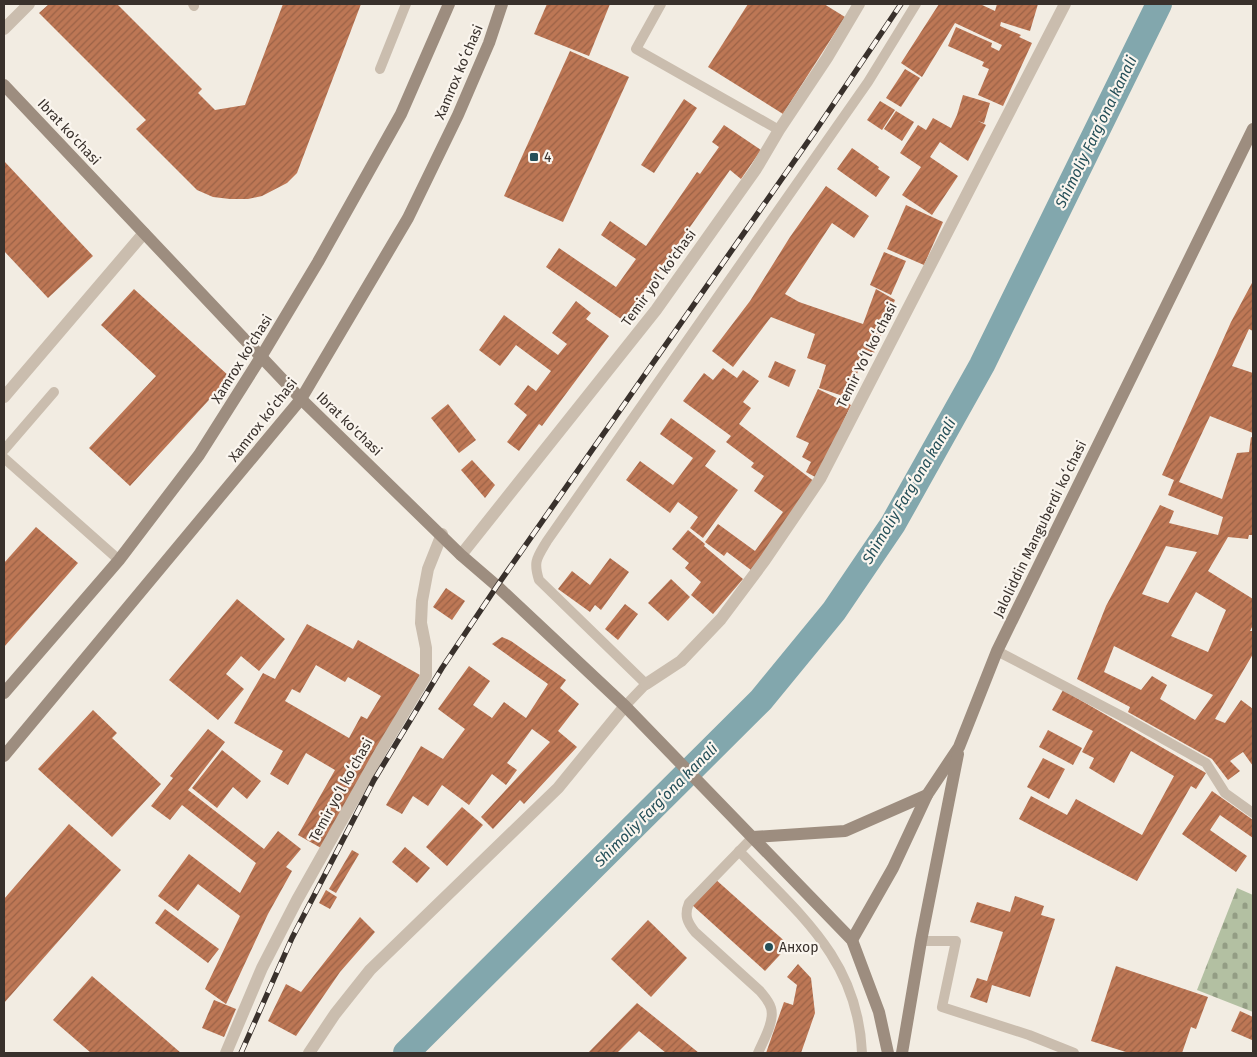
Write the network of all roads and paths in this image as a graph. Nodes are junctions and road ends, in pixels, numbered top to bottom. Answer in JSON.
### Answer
{"nodes":[{"id":1,"x":29,"y":4,"type":"edge"},
{"id":2,"x":406,"y":4,"type":"edge"},
{"id":3,"x":449,"y":4,"type":"edge"},
{"id":4,"x":502,"y":4,"type":"edge"},
{"id":5,"x":661,"y":4,"type":"edge"},
{"id":6,"x":859,"y":4,"type":"edge"},
{"id":7,"x":916,"y":4,"type":"edge"},
{"id":8,"x":1065,"y":4,"type":"edge"},
{"id":9,"x":4,"y":29,"type":"edge"},
{"id":10,"x":380,"y":69,"type":"dead end"},
{"id":11,"x":4,"y":85,"type":"edge"},
{"id":12,"x":1253,"y":129,"type":"edge"},
{"id":13,"x":779,"y":130,"type":"junction"},
{"id":14,"x":144,"y":233,"type":"junction"},
{"id":15,"x":262,"y":357,"type":"junction"},
{"id":16,"x":54,"y":392,"type":"dead end"},
{"id":17,"x":4,"y":397,"type":"edge"},
{"id":18,"x":301,"y":399,"type":"junction"},
{"id":19,"x":4,"y":450,"type":"edge"},
{"id":20,"x":4,"y":458,"type":"edge"},
{"id":21,"x":442,"y":534,"type":"junction"},
{"id":22,"x":461,"y":555,"type":"junction"},
{"id":23,"x":119,"y":560,"type":"junction"},
{"id":24,"x":997,"y":651,"type":"junction"},
{"id":25,"x":646,"y":684,"type":"junction"},
{"id":26,"x":4,"y":693,"type":"edge"},
{"id":27,"x":625,"y":706,"type":"junction"},
{"id":28,"x":959,"y":747,"type":"junction"},
{"id":29,"x":4,"y":756,"type":"edge"},
{"id":30,"x":927,"y":795,"type":"junction"},
{"id":31,"x":1253,"y":813,"type":"edge"},
{"id":32,"x":753,"y":837,"type":"junction"},
{"id":33,"x":739,"y":851,"type":"junction"},
{"id":34,"x":852,"y":940,"type":"junction"},
{"id":35,"x":921,"y":941,"type":"junction"},
{"id":36,"x":226,"y":1053,"type":"edge"},
{"id":37,"x":309,"y":1053,"type":"edge"},
{"id":38,"x":758,"y":1053,"type":"edge"},
{"id":39,"x":862,"y":1053,"type":"edge"},
{"id":40,"x":888,"y":1053,"type":"edge"},
{"id":41,"x":902,"y":1053,"type":"edge"},
{"id":42,"x":1074,"y":1053,"type":"edge"}],
"edges":[{"from":1,"to":9,"type":"street"},
{"from":2,"to":10,"type":"lane"},
{"from":3,"to":15,"type":"main road","name":"Xamrox ko'chasi"},
{"from":4,"to":18,"type":"main road","name":"Xamrox koʻchasi"},
{"from":5,"to":13,"type":"lane"},
{"from":6,"to":13,"type":"street","name":"Temir yo'l ko'chasi"},
{"from":7,"to":25,"type":"lane"},
{"from":8,"to":25,"type":"street","name":"Temir Yoʻl koʻchasi"},
{"from":11,"to":14,"type":"main road","name":"Ibrat ko'chasi"},
{"from":12,"to":24,"type":"main road","name":"Jaloliddin Manguberdi koʻchasi"},
{"from":13,"to":22,"type":"street","name":"Temir yo'l ko'chasi"},
{"from":14,"to":15,"type":"main road","name":"Ibrat ko'chasi"},
{"from":14,"to":17,"type":"street"},
{"from":15,"to":18,"type":"main road","name":"Ibrat ko'chasi"},
{"from":15,"to":23,"type":"main road","name":"Xamrox ko'chasi"},
{"from":16,"to":19,"type":"lane"},
{"from":18,"to":21,"type":"main road","name":"Ibrat ko'chasi"},
{"from":18,"to":29,"type":"main road","name":"Xamrox koʻchasi"},
{"from":20,"to":23,"type":"lane"},
{"from":21,"to":22,"type":"main road","name":"Ibrat ko'chasi"},
{"from":21,"to":36,"type":"street","name":"Temir yoʻl koʻchasi"},
{"from":22,"to":27,"type":"main road","name":"Ibrat ko'chasi"},
{"from":23,"to":26,"type":"main road","name":"Xamrox ko'chasi"},
{"from":24,"to":28,"type":"main road","name":"Jaloliddin Manguberdi koʻchasi"},
{"from":24,"to":31,"type":"lane"},
{"from":25,"to":27,"type":"lane"},
{"from":27,"to":32,"type":"main road","name":"Ibrat ko'chasi"},
{"from":27,"to":37,"type":"street"},
{"from":28,"to":30,"type":"main road","name":"Jaloliddin Manguberdi koʻchasi"},
{"from":28,"to":35,"type":"main road"},
{"from":30,"to":32,"type":"main road"},
{"from":30,"to":34,"type":"main road","name":"Jaloliddin Manguberdi koʻchasi"},
{"from":32,"to":33,"type":"lane"},
{"from":32,"to":34,"type":"main road","name":"Ibrat ko'chasi"},
{"from":33,"to":38,"type":"lane"},
{"from":33,"to":39,"type":"lane"},
{"from":34,"to":40,"type":"main road"},
{"from":35,"to":41,"type":"main road"},
{"from":35,"to":42,"type":"lane"}]}
